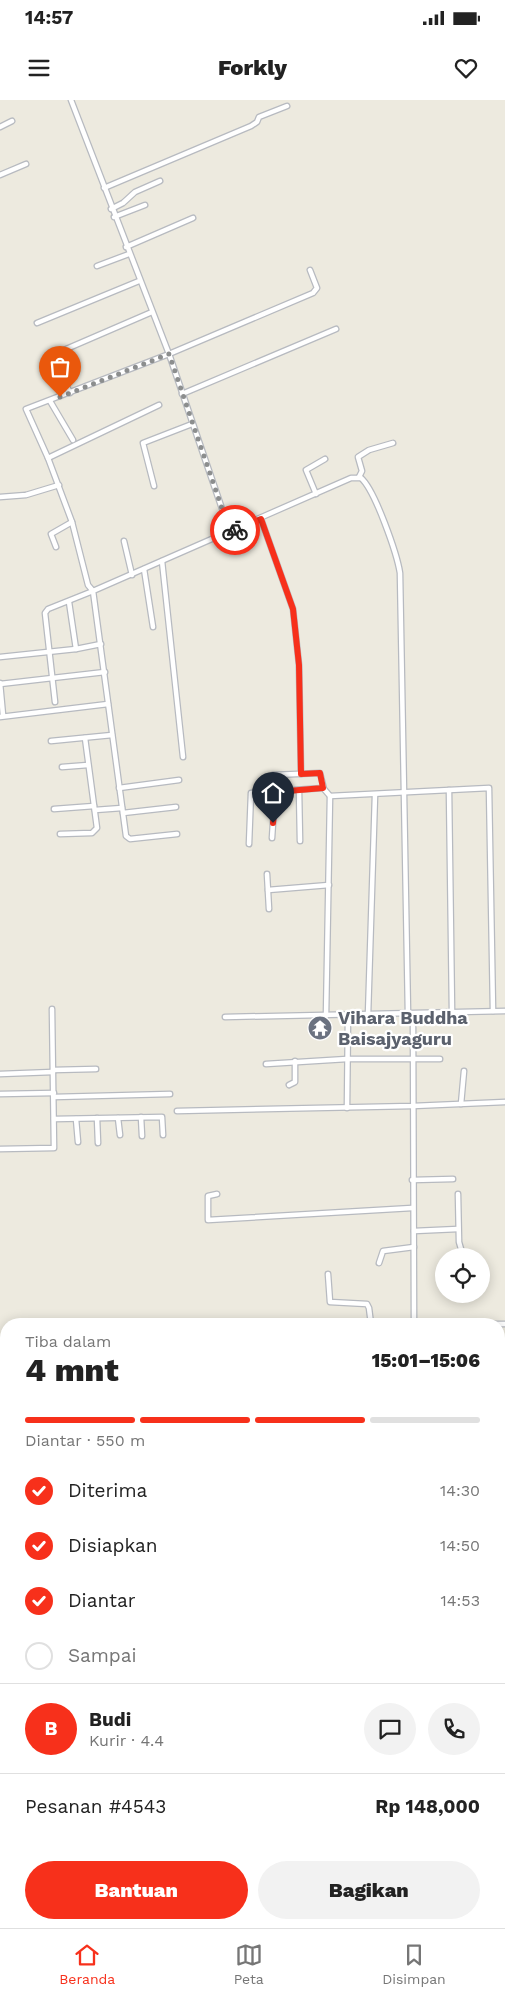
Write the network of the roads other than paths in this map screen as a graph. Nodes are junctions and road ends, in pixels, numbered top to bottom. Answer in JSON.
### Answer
{"nodes":[{"id":1,"x":71,"y":100,"type":"edge"},
{"id":2,"x":287,"y":106,"type":"dead end"},
{"id":3,"x":12,"y":122,"type":"dead end"},
{"id":4,"x":0,"y":127,"type":"edge"},
{"id":5,"x":26,"y":164,"type":"dead end"},
{"id":6,"x":0,"y":175,"type":"edge"},
{"id":7,"x":160,"y":181,"type":"dead end"},
{"id":8,"x":104,"y":188,"type":"junction"},
{"id":9,"x":145,"y":205,"type":"dead end"},
{"id":10,"x":111,"y":209,"type":"junction"},
{"id":11,"x":114,"y":217,"type":"junction"},
{"id":12,"x":193,"y":218,"type":"dead end"},
{"id":13,"x":126,"y":247,"type":"junction"},
{"id":14,"x":128,"y":254,"type":"junction"},
{"id":15,"x":97,"y":266,"type":"dead end"},
{"id":16,"x":310,"y":270,"type":"dead end"},
{"id":17,"x":139,"y":281,"type":"junction"},
{"id":18,"x":152,"y":312,"type":"junction"},
{"id":19,"x":37,"y":324,"type":"dead end"},
{"id":20,"x":336,"y":329,"type":"dead end"},
{"id":21,"x":169,"y":354,"type":"junction"},
{"id":22,"x":70,"y":393,"type":"junction"},
{"id":23,"x":182,"y":394,"type":"junction"},
{"id":24,"x":50,"y":401,"type":"junction"},
{"id":25,"x":160,"y":405,"type":"dead end"},
{"id":26,"x":192,"y":424,"type":"junction"},
{"id":27,"x":73,"y":440,"type":"dead end"},
{"id":28,"x":393,"y":443,"type":"dead end"},
{"id":29,"x":48,"y":458,"type":"junction"},
{"id":30,"x":325,"y":459,"type":"dead end"},
{"id":31,"x":359,"y":477,"type":"junction"},
{"id":32,"x":58,"y":485,"type":"junction"},
{"id":33,"x":154,"y":486,"type":"dead end"},
{"id":34,"x":316,"y":494,"type":"junction"},
{"id":35,"x":0,"y":497,"type":"edge"},
{"id":36,"x":261,"y":519,"type":"junction"},
{"id":37,"x":72,"y":522,"type":"junction"},
{"id":38,"x":230,"y":532,"type":"junction"},
{"id":39,"x":124,"y":541,"type":"dead end"},
{"id":40,"x":56,"y":547,"type":"dead end"},
{"id":41,"x":162,"y":561,"type":"junction"},
{"id":42,"x":144,"y":569,"type":"junction"},
{"id":43,"x":132,"y":574,"type":"junction"},
{"id":44,"x":93,"y":591,"type":"junction"},
{"id":45,"x":69,"y":602,"type":"junction"},
{"id":46,"x":153,"y":627,"type":"dead end"},
{"id":47,"x":101,"y":644,"type":"junction"},
{"id":48,"x":76,"y":649,"type":"junction"},
{"id":49,"x":49,"y":651,"type":"junction"},
{"id":50,"x":0,"y":657,"type":"edge"},
{"id":51,"x":105,"y":672,"type":"junction"},
{"id":52,"x":52,"y":678,"type":"junction"},
{"id":53,"x":0,"y":684,"type":"edge"},
{"id":54,"x":55,"y":702,"type":"dead end"},
{"id":55,"x":108,"y":704,"type":"junction"},
{"id":56,"x":2,"y":716,"type":"edge"},
{"id":57,"x":112,"y":735,"type":"junction"},
{"id":58,"x":85,"y":738,"type":"junction"},
{"id":59,"x":51,"y":741,"type":"dead end"},
{"id":60,"x":183,"y":757,"type":"dead end"},
{"id":61,"x":88,"y":765,"type":"junction"},
{"id":62,"x":62,"y":767,"type":"dead end"},
{"id":63,"x":301,"y":774,"type":"junction"},
{"id":64,"x":273,"y":775,"type":"dead end"},
{"id":65,"x":179,"y":780,"type":"dead end"},
{"id":66,"x":119,"y":788,"type":"junction"},
{"id":67,"x":323,"y":788,"type":"junction"},
{"id":68,"x":299,"y":790,"type":"junction"},
{"id":69,"x":449,"y":790,"type":"junction"},
{"id":70,"x":276,"y":792,"type":"junction"},
{"id":71,"x":406,"y":793,"type":"junction"},
{"id":72,"x":375,"y":795,"type":"junction"},
{"id":73,"x":330,"y":796,"type":"junction"},
{"id":74,"x":176,"y":807,"type":"dead end"},
{"id":75,"x":54,"y":808,"type":"dead end"},
{"id":76,"x":94,"y":808,"type":"junction"},
{"id":77,"x":122,"y":808,"type":"junction"},
{"id":78,"x":123,"y":813,"type":"junction"},
{"id":79,"x":60,"y":834,"type":"dead end"},
{"id":80,"x":177,"y":834,"type":"dead end"},
{"id":81,"x":272,"y":838,"type":"dead end"},
{"id":82,"x":300,"y":841,"type":"dead end"},
{"id":83,"x":248,"y":844,"type":"dead end"},
{"id":84,"x":267,"y":874,"type":"dead end"},
{"id":85,"x":329,"y":885,"type":"junction"},
{"id":86,"x":268,"y":890,"type":"junction"},
{"id":87,"x":269,"y":909,"type":"dead end"},
{"id":88,"x":52,"y":1009,"type":"dead end"},
{"id":89,"x":493,"y":1011,"type":"junction"},
{"id":90,"x":505,"y":1011,"type":"edge"},
{"id":91,"x":452,"y":1012,"type":"junction"},
{"id":92,"x":410,"y":1014,"type":"junction"},
{"id":93,"x":368,"y":1015,"type":"junction"},
{"id":94,"x":326,"y":1016,"type":"junction"},
{"id":95,"x":348,"y":1016,"type":"junction"},
{"id":96,"x":225,"y":1017,"type":"dead end"},
{"id":97,"x":412,"y":1058,"type":"junction"},
{"id":98,"x":347,"y":1059,"type":"junction"},
{"id":99,"x":440,"y":1059,"type":"dead end"},
{"id":100,"x":295,"y":1061,"type":"junction"},
{"id":101,"x":266,"y":1064,"type":"dead end"},
{"id":102,"x":96,"y":1069,"type":"dead end"},
{"id":103,"x":464,"y":1070,"type":"dead end"},
{"id":104,"x":53,"y":1071,"type":"junction"},
{"id":105,"x":0,"y":1074,"type":"edge"},
{"id":106,"x":289,"y":1085,"type":"dead end"},
{"id":107,"x":0,"y":1094,"type":"edge"},
{"id":108,"x":170,"y":1094,"type":"dead end"},
{"id":109,"x":54,"y":1095,"type":"junction"},
{"id":110,"x":505,"y":1102,"type":"edge"},
{"id":111,"x":462,"y":1104,"type":"junction"},
{"id":112,"x":413,"y":1106,"type":"junction"},
{"id":113,"x":347,"y":1108,"type":"junction"},
{"id":114,"x":177,"y":1111,"type":"dead end"},
{"id":115,"x":141,"y":1117,"type":"junction"},
{"id":116,"x":97,"y":1118,"type":"junction"},
{"id":117,"x":118,"y":1118,"type":"junction"},
{"id":118,"x":54,"y":1119,"type":"junction"},
{"id":119,"x":76,"y":1119,"type":"junction"},
{"id":120,"x":120,"y":1135,"type":"dead end"},
{"id":121,"x":163,"y":1135,"type":"dead end"},
{"id":122,"x":142,"y":1136,"type":"dead end"},
{"id":123,"x":78,"y":1142,"type":"dead end"},
{"id":124,"x":98,"y":1143,"type":"dead end"},
{"id":125,"x":0,"y":1149,"type":"edge"},
{"id":126,"x":453,"y":1179,"type":"dead end"},
{"id":127,"x":412,"y":1180,"type":"junction"},
{"id":128,"x":218,"y":1194,"type":"dead end"},
{"id":129,"x":458,"y":1194,"type":"dead end"},
{"id":130,"x":412,"y":1208,"type":"junction"},
{"id":131,"x":458,"y":1229,"type":"junction"},
{"id":132,"x":414,"y":1231,"type":"junction"},
{"id":133,"x":414,"y":1246,"type":"junction"},
{"id":134,"x":462,"y":1248,"type":"edge"},
{"id":135,"x":379,"y":1264,"type":"dead end"},
{"id":136,"x":328,"y":1274,"type":"dead end"},
{"id":137,"x":370,"y":1318,"type":"edge"},
{"id":138,"x":414,"y":1318,"type":"edge"}],
"edges":[{"from":1,"to":8,"type":"street"},
{"from":2,"to":8,"type":"street"},
{"from":3,"to":4,"type":"street"},
{"from":5,"to":6,"type":"street"},
{"from":7,"to":10,"type":"street"},
{"from":8,"to":10,"type":"street"},
{"from":9,"to":11,"type":"street"},
{"from":10,"to":11,"type":"street"},
{"from":11,"to":13,"type":"street"},
{"from":12,"to":13,"type":"street"},
{"from":13,"to":14,"type":"street"},
{"from":14,"to":15,"type":"street"},
{"from":14,"to":17,"type":"street"},
{"from":16,"to":21,"type":"street"},
{"from":17,"to":18,"type":"street"},
{"from":17,"to":19,"type":"street"},
{"from":18,"to":21,"type":"street"},
{"from":18,"to":22,"type":"street"},
{"from":20,"to":23,"type":"street"},
{"from":21,"to":22,"type":"street"},
{"from":21,"to":23,"type":"street"},
{"from":22,"to":24,"type":"street"},
{"from":23,"to":26,"type":"street"},
{"from":24,"to":27,"type":"street"},
{"from":24,"to":29,"type":"street"},
{"from":25,"to":29,"type":"street"},
{"from":26,"to":33,"type":"street"},
{"from":26,"to":38,"type":"street"},
{"from":28,"to":31,"type":"street"},
{"from":29,"to":32,"type":"street"},
{"from":30,"to":34,"type":"street"},
{"from":31,"to":34,"type":"street"},
{"from":31,"to":71,"type":"street"},
{"from":32,"to":35,"type":"street"},
{"from":32,"to":37,"type":"street"},
{"from":34,"to":36,"type":"street"},
{"from":36,"to":38,"type":"street"},
{"from":36,"to":63,"type":"street"},
{"from":37,"to":40,"type":"street"},
{"from":37,"to":44,"type":"street"},
{"from":38,"to":41,"type":"street"},
{"from":39,"to":43,"type":"street"},
{"from":41,"to":42,"type":"street"},
{"from":41,"to":60,"type":"street"},
{"from":42,"to":43,"type":"street"},
{"from":42,"to":46,"type":"street"},
{"from":43,"to":44,"type":"street"},
{"from":44,"to":45,"type":"street"},
{"from":44,"to":47,"type":"street"},
{"from":45,"to":48,"type":"street"},
{"from":45,"to":49,"type":"street"},
{"from":47,"to":48,"type":"street"},
{"from":47,"to":51,"type":"street"},
{"from":48,"to":49,"type":"street"},
{"from":49,"to":50,"type":"street"},
{"from":49,"to":52,"type":"street"},
{"from":51,"to":52,"type":"street"},
{"from":51,"to":55,"type":"street"},
{"from":52,"to":53,"type":"street"},
{"from":52,"to":54,"type":"street"},
{"from":53,"to":56,"type":"street"},
{"from":55,"to":56,"type":"street"},
{"from":55,"to":57,"type":"street"},
{"from":57,"to":58,"type":"street"},
{"from":57,"to":66,"type":"street"},
{"from":58,"to":59,"type":"street"},
{"from":58,"to":61,"type":"street"},
{"from":61,"to":62,"type":"street"},
{"from":61,"to":76,"type":"street"},
{"from":63,"to":64,"type":"street"},
{"from":63,"to":67,"type":"street"},
{"from":65,"to":66,"type":"street"},
{"from":66,"to":77,"type":"street"},
{"from":67,"to":68,"type":"street"},
{"from":67,"to":73,"type":"street"},
{"from":68,"to":70,"type":"street"},
{"from":68,"to":82,"type":"street"},
{"from":69,"to":71,"type":"street"},
{"from":69,"to":89,"type":"street"},
{"from":69,"to":91,"type":"street"},
{"from":70,"to":81,"type":"street"},
{"from":70,"to":83,"type":"street"},
{"from":71,"to":72,"type":"street"},
{"from":71,"to":92,"type":"street"},
{"from":72,"to":73,"type":"street"},
{"from":72,"to":93,"type":"street"},
{"from":73,"to":85,"type":"street"},
{"from":74,"to":78,"type":"street"},
{"from":75,"to":76,"type":"street"},
{"from":76,"to":77,"type":"street"},
{"from":76,"to":79,"type":"street"},
{"from":77,"to":78,"type":"street"},
{"from":78,"to":80,"type":"street"},
{"from":84,"to":86,"type":"street"},
{"from":85,"to":86,"type":"street"},
{"from":85,"to":94,"type":"street"},
{"from":86,"to":87,"type":"street"},
{"from":88,"to":104,"type":"street"},
{"from":89,"to":90,"type":"street"},
{"from":89,"to":91,"type":"street"},
{"from":91,"to":92,"type":"street"},
{"from":92,"to":93,"type":"street"},
{"from":92,"to":97,"type":"street"},
{"from":93,"to":95,"type":"street"},
{"from":94,"to":95,"type":"street"},
{"from":94,"to":96,"type":"street"},
{"from":95,"to":98,"type":"street"},
{"from":97,"to":98,"type":"street"},
{"from":97,"to":99,"type":"street"},
{"from":97,"to":112,"type":"street"},
{"from":98,"to":100,"type":"street"},
{"from":98,"to":113,"type":"street"},
{"from":100,"to":101,"type":"street"},
{"from":100,"to":106,"type":"street"},
{"from":102,"to":104,"type":"street"},
{"from":103,"to":111,"type":"street"},
{"from":104,"to":105,"type":"street"},
{"from":104,"to":109,"type":"street"},
{"from":107,"to":109,"type":"street"},
{"from":108,"to":109,"type":"street"},
{"from":109,"to":118,"type":"street"},
{"from":110,"to":111,"type":"street"},
{"from":111,"to":112,"type":"street"},
{"from":112,"to":113,"type":"street"},
{"from":112,"to":127,"type":"street"},
{"from":113,"to":114,"type":"street"},
{"from":115,"to":117,"type":"street"},
{"from":115,"to":121,"type":"street"},
{"from":115,"to":122,"type":"street"},
{"from":116,"to":117,"type":"street"},
{"from":116,"to":119,"type":"street"},
{"from":116,"to":124,"type":"street"},
{"from":117,"to":120,"type":"street"},
{"from":118,"to":119,"type":"street"},
{"from":118,"to":125,"type":"street"},
{"from":119,"to":123,"type":"street"},
{"from":126,"to":127,"type":"street"},
{"from":127,"to":130,"type":"street"},
{"from":128,"to":130,"type":"street"},
{"from":129,"to":131,"type":"street"},
{"from":130,"to":132,"type":"street"},
{"from":131,"to":132,"type":"street"},
{"from":131,"to":134,"type":"street"},
{"from":132,"to":133,"type":"street"},
{"from":133,"to":135,"type":"street"},
{"from":133,"to":138,"type":"street"},
{"from":136,"to":137,"type":"street"}]}
